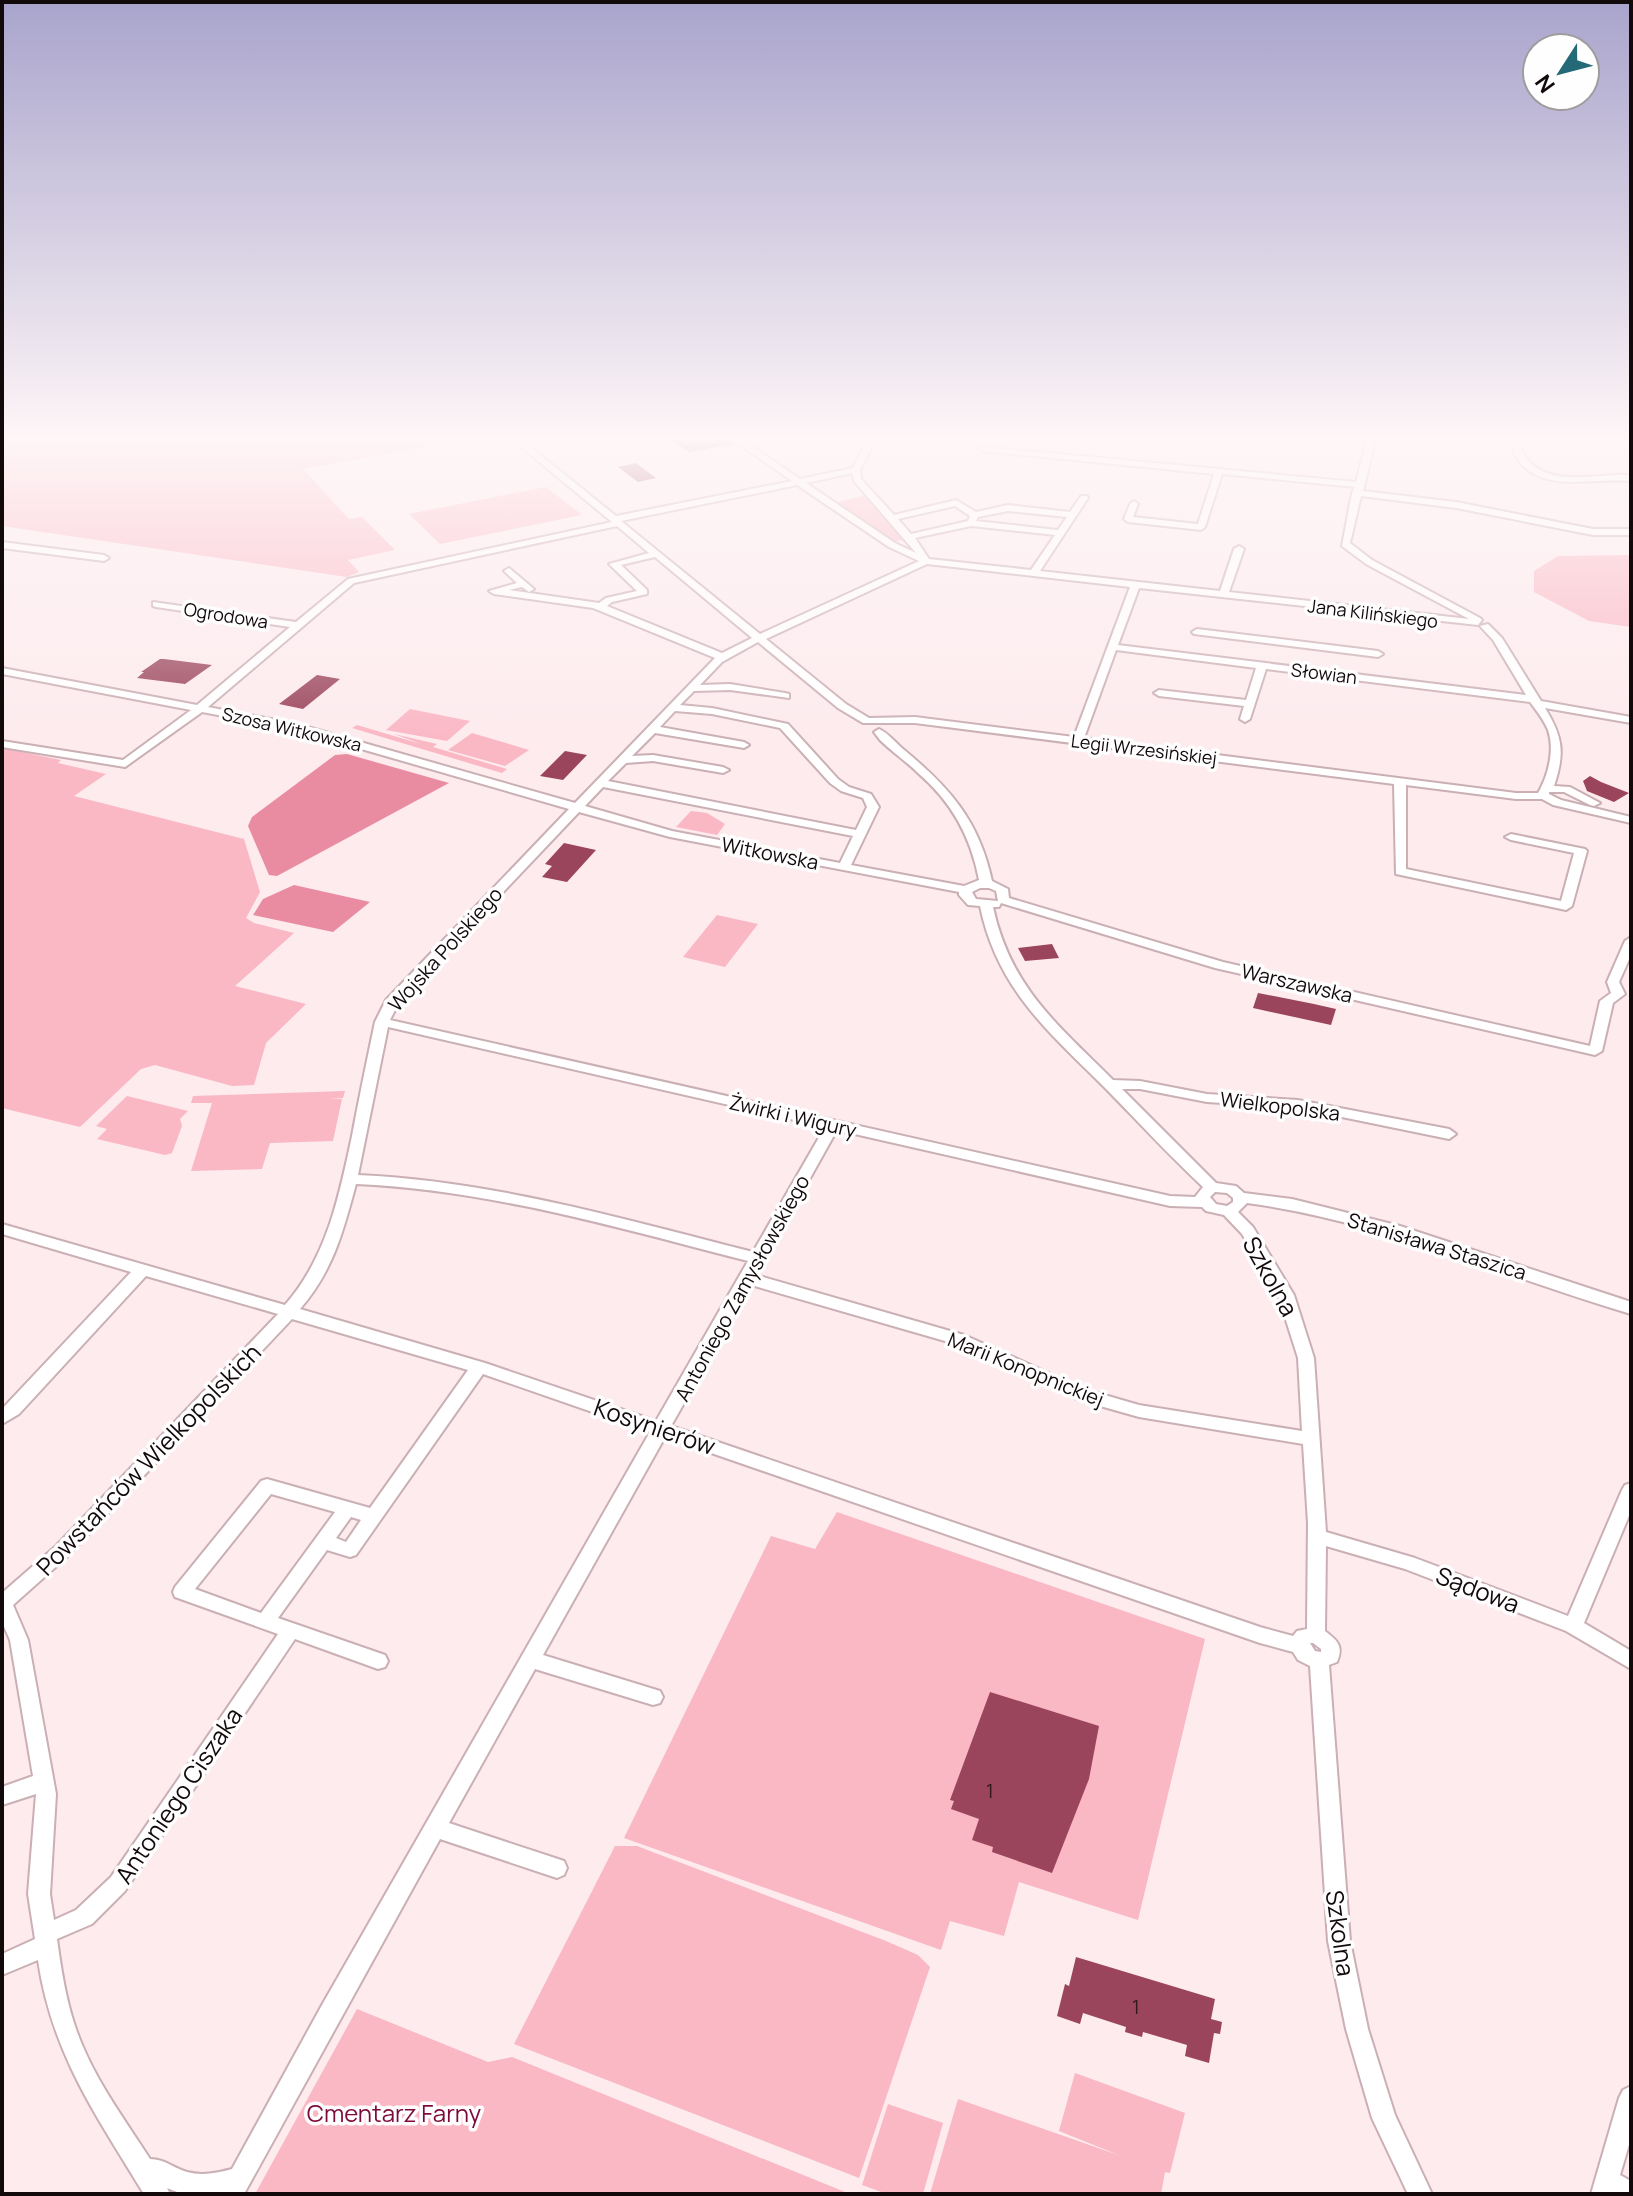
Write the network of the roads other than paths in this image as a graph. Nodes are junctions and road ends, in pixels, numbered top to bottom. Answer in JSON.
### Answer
{"nodes":[{"id":1,"x":534,"y":539,"type":"edge"},
{"id":2,"x":640,"y":539,"type":"edge"},
{"id":3,"x":883,"y":539,"type":"edge"},
{"id":4,"x":912,"y":539,"type":"edge"},
{"id":5,"x":1057,"y":539,"type":"edge"},
{"id":6,"x":1345,"y":539,"type":"edge"},
{"id":7,"x":2,"y":545,"type":"edge"},
{"id":8,"x":1239,"y":549,"type":"dead end"},
{"id":9,"x":657,"y":554,"type":"junction"},
{"id":10,"x":104,"y":558,"type":"dead end"},
{"id":11,"x":926,"y":561,"type":"junction"},
{"id":12,"x":509,"y":571,"type":"dead end"},
{"id":13,"x":1034,"y":573,"type":"junction"},
{"id":14,"x":524,"y":584,"type":"junction"},
{"id":15,"x":1135,"y":585,"type":"junction"},
{"id":16,"x":1223,"y":595,"type":"junction"},
{"id":17,"x":538,"y":597,"type":"junction"},
{"id":18,"x":156,"y":604,"type":"dead end"},
{"id":19,"x":600,"y":607,"type":"junction"},
{"id":20,"x":1479,"y":623,"type":"junction"},
{"id":21,"x":296,"y":625,"type":"junction"},
{"id":22,"x":1197,"y":632,"type":"dead end"},
{"id":23,"x":759,"y":638,"type":"junction"},
{"id":24,"x":1301,"y":644,"type":"junction"},
{"id":25,"x":1113,"y":647,"type":"junction"},
{"id":26,"x":1378,"y":654,"type":"dead end"},
{"id":27,"x":722,"y":657,"type":"junction"},
{"id":28,"x":1262,"y":665,"type":"junction"},
{"id":29,"x":1295,"y":670,"type":"junction"},
{"id":30,"x":2,"y":671,"type":"edge"},
{"id":31,"x":690,"y":688,"type":"junction"},
{"id":32,"x":1159,"y":693,"type":"dead end"},
{"id":33,"x":785,"y":696,"type":"dead end"},
{"id":34,"x":1536,"y":702,"type":"junction"},
{"id":35,"x":1250,"y":704,"type":"junction"},
{"id":36,"x":200,"y":708,"type":"junction"},
{"id":37,"x":672,"y":708,"type":"junction"},
{"id":38,"x":1245,"y":719,"type":"dead end"},
{"id":39,"x":1631,"y":720,"type":"edge"},
{"id":40,"x":867,"y":721,"type":"junction"},
{"id":41,"x":889,"y":723,"type":"junction"},
{"id":42,"x":652,"y":729,"type":"junction"},
{"id":43,"x":879,"y":732,"type":"junction"},
{"id":44,"x":1078,"y":740,"type":"junction"},
{"id":45,"x":2,"y":744,"type":"edge"},
{"id":46,"x":744,"y":745,"type":"dead end"},
{"id":47,"x":1556,"y":754,"type":"junction"},
{"id":48,"x":623,"y":760,"type":"junction"},
{"id":49,"x":723,"y":770,"type":"dead end"},
{"id":50,"x":1400,"y":781,"type":"junction"},
{"id":51,"x":600,"y":783,"type":"junction"},
{"id":52,"x":1545,"y":793,"type":"junction"},
{"id":53,"x":1572,"y":797,"type":"junction"},
{"id":54,"x":576,"y":807,"type":"junction"},
{"id":55,"x":1631,"y":813,"type":"edge"},
{"id":56,"x":1631,"y":820,"type":"edge"},
{"id":57,"x":858,"y":834,"type":"junction"},
{"id":58,"x":1511,"y":837,"type":"dead end"},
{"id":59,"x":844,"y":867,"type":"junction"},
{"id":60,"x":986,"y":883,"type":"junction"},
{"id":61,"x":966,"y":890,"type":"junction"},
{"id":62,"x":1003,"y":900,"type":"junction"},
{"id":63,"x":986,"y":905,"type":"junction"},
{"id":64,"x":1631,"y":941,"type":"edge"},
{"id":65,"x":1625,"y":995,"type":"edge"},
{"id":66,"x":382,"y":1022,"type":"junction"},
{"id":67,"x":1110,"y":1084,"type":"junction"},
{"id":68,"x":833,"y":1125,"type":"junction"},
{"id":69,"x":1449,"y":1134,"type":"dead end"},
{"id":70,"x":350,"y":1179,"type":"junction"},
{"id":71,"x":1212,"y":1187,"type":"junction"},
{"id":72,"x":1204,"y":1202,"type":"junction"},
{"id":73,"x":1235,"y":1204,"type":"junction"},
{"id":74,"x":2,"y":1229,"type":"edge"},
{"id":75,"x":757,"y":1258,"type":"junction"},
{"id":76,"x":143,"y":1269,"type":"junction"},
{"id":77,"x":746,"y":1278,"type":"junction"},
{"id":78,"x":1631,"y":1308,"type":"edge"},
{"id":79,"x":291,"y":1310,"type":"junction"},
{"id":80,"x":479,"y":1367,"type":"junction"},
{"id":81,"x":2,"y":1418,"type":"edge"},
{"id":82,"x":663,"y":1428,"type":"junction"},
{"id":83,"x":1311,"y":1439,"type":"junction"},
{"id":84,"x":1631,"y":1490,"type":"edge"},
{"id":85,"x":347,"y":1509,"type":"junction"},
{"id":86,"x":373,"y":1516,"type":"junction"},
{"id":87,"x":1317,"y":1536,"type":"junction"},
{"id":88,"x":324,"y":1542,"type":"junction"},
{"id":89,"x":2,"y":1603,"type":"edge"},
{"id":90,"x":265,"y":1622,"type":"junction"},
{"id":91,"x":1573,"y":1626,"type":"junction"},
{"id":92,"x":291,"y":1630,"type":"junction"},
{"id":93,"x":1308,"y":1640,"type":"junction"},
{"id":94,"x":530,"y":1659,"type":"junction"},
{"id":95,"x":378,"y":1661,"type":"dead end"},
{"id":96,"x":1631,"y":1661,"type":"edge"},
{"id":97,"x":653,"y":1697,"type":"dead end"},
{"id":98,"x":43,"y":1781,"type":"junction"},
{"id":99,"x":2,"y":1796,"type":"edge"},
{"id":100,"x":435,"y":1828,"type":"junction"},
{"id":101,"x":557,"y":1868,"type":"dead end"},
{"id":102,"x":45,"y":1940,"type":"junction"},
{"id":103,"x":2,"y":1965,"type":"edge"},
{"id":104,"x":1631,"y":2098,"type":"edge"},
{"id":105,"x":144,"y":2171,"type":"junction"},
{"id":106,"x":236,"y":2186,"type":"edge"},
{"id":107,"x":1606,"y":2188,"type":"edge"},
{"id":108,"x":158,"y":2194,"type":"edge"},
{"id":109,"x":1420,"y":2194,"type":"edge"},
{"id":110,"x":1631,"y":2194,"type":"edge"}],
"edges":[{"from":1,"to":21,"type":"street","name":"Ogrodowa"},
{"from":2,"to":9,"type":"street"},
{"from":3,"to":11,"type":"street"},
{"from":4,"to":11,"type":"street"},
{"from":5,"to":13,"type":"street"},
{"from":6,"to":20,"type":"street"},
{"from":7,"to":10,"type":"street"},
{"from":8,"to":16,"type":"street"},
{"from":9,"to":19,"type":"street"},
{"from":9,"to":23,"type":"street"},
{"from":11,"to":13,"type":"street","name":"Jana Kilińskiego"},
{"from":11,"to":23,"type":"street","name":"Wojska Polskiego"},
{"from":12,"to":14,"type":"street"},
{"from":13,"to":15,"type":"street","name":"Jana Kilińskiego"},
{"from":14,"to":17,"type":"street"},
{"from":14,"to":17,"type":"street"},
{"from":15,"to":16,"type":"street","name":"Jana Kilińskiego"},
{"from":15,"to":25,"type":"street"},
{"from":16,"to":20,"type":"street","name":"Jana Kilińskiego"},
{"from":17,"to":19,"type":"street"},
{"from":18,"to":21,"type":"street","name":"Ogrodowa"},
{"from":19,"to":27,"type":"street"},
{"from":20,"to":34,"type":"street"},
{"from":21,"to":36,"type":"street","name":"Ogrodowa"},
{"from":22,"to":24,"type":"street"},
{"from":23,"to":27,"type":"street","name":"Wojska Polskiego"},
{"from":23,"to":40,"type":"street"},
{"from":24,"to":26,"type":"street"},
{"from":24,"to":29,"type":"street"},
{"from":25,"to":28,"type":"street","name":"Słowian"},
{"from":25,"to":44,"type":"street"},
{"from":27,"to":31,"type":"street","name":"Wojska Polskiego"},
{"from":28,"to":29,"type":"street","name":"Słowian"},
{"from":28,"to":35,"type":"street"},
{"from":29,"to":34,"type":"street","name":"Słowian"},
{"from":30,"to":36,"type":"street","name":"Szosa Witkowska"},
{"from":31,"to":33,"type":"street"},
{"from":31,"to":37,"type":"street","name":"Wojska Polskiego"},
{"from":32,"to":35,"type":"street"},
{"from":34,"to":39,"type":"street","name":"Słowian"},
{"from":34,"to":47,"type":"street"},
{"from":35,"to":38,"type":"street"},
{"from":36,"to":45,"type":"street","name":"Ogrodowa"},
{"from":36,"to":54,"type":"street","name":"Szosa Witkowska"},
{"from":37,"to":42,"type":"street","name":"Wojska Polskiego"},
{"from":37,"to":57,"type":"street"},
{"from":40,"to":41,"type":"street","name":"Legii Wrzesińskiej"},
{"from":40,"to":43,"type":"street"},
{"from":41,"to":43,"type":"street"},
{"from":41,"to":44,"type":"street","name":"Legii Wrzesińskiej"},
{"from":42,"to":46,"type":"street"},
{"from":42,"to":48,"type":"street","name":"Wojska Polskiego"},
{"from":43,"to":60,"type":"street"},
{"from":44,"to":50,"type":"street","name":"Legii Wrzesińskiej"},
{"from":47,"to":52,"type":"street"},
{"from":47,"to":53,"type":"street"},
{"from":48,"to":49,"type":"street"},
{"from":48,"to":51,"type":"street","name":"Wojska Polskiego"},
{"from":50,"to":52,"type":"street","name":"Legii Wrzesińskiej"},
{"from":50,"to":58,"type":"street"},
{"from":51,"to":54,"type":"street","name":"Wojska Polskiego"},
{"from":51,"to":57,"type":"street"},
{"from":52,"to":53,"type":"street","name":"Legii Wrzesińskiej"},
{"from":53,"to":55,"type":"street"},
{"from":53,"to":56,"type":"street"},
{"from":54,"to":59,"type":"street","name":"Witkowska"},
{"from":54,"to":66,"type":"street","name":"Wojska Polskiego"},
{"from":57,"to":59,"type":"street"},
{"from":59,"to":61,"type":"street","name":"Witkowska"},
{"from":60,"to":61,"type":"street"},
{"from":60,"to":62,"type":"street"},
{"from":61,"to":63,"type":"street"},
{"from":62,"to":63,"type":"street"},
{"from":62,"to":65,"type":"street","name":"Warszawska"},
{"from":63,"to":67,"type":"street"},
{"from":64,"to":65,"type":"street"},
{"from":66,"to":68,"type":"street","name":"Żwirki i Wigury"},
{"from":66,"to":70,"type":"street","name":"Wojska Polskiego"},
{"from":67,"to":69,"type":"street","name":"Wielkopolska"},
{"from":67,"to":71,"type":"street"},
{"from":68,"to":72,"type":"street","name":"Żwirki i Wigury"},
{"from":68,"to":75,"type":"street","name":"Antoniego Zamysłowskiego"},
{"from":70,"to":75,"type":"street"},
{"from":70,"to":79,"type":"street","name":"Wojska Polskiego"},
{"from":71,"to":72,"type":"street"},
{"from":71,"to":73,"type":"street"},
{"from":72,"to":73,"type":"street","name":"Żwirki i Wigury"},
{"from":73,"to":78,"type":"street","name":"Stanisława Staszica"},
{"from":73,"to":83,"type":"street","name":"Szkolna"},
{"from":74,"to":76,"type":"street","name":"Kosynierów"},
{"from":75,"to":77,"type":"street","name":"Antoniego Zamysłowskiego"},
{"from":76,"to":79,"type":"street","name":"Kosynierów"},
{"from":76,"to":81,"type":"street"},
{"from":77,"to":82,"type":"street","name":"Antoniego Zamysłowskiego"},
{"from":77,"to":83,"type":"street","name":"Marii Konopnickiej"},
{"from":79,"to":80,"type":"street","name":"Kosynierów"},
{"from":79,"to":89,"type":"street","name":"Powstańców Wielkopolskich"},
{"from":80,"to":82,"type":"street","name":"Kosynierów"},
{"from":80,"to":86,"type":"street"},
{"from":82,"to":93,"type":"street","name":"Kosynierów"},
{"from":82,"to":94,"type":"street","name":"Antoniego Zamysłowskiego"},
{"from":83,"to":87,"type":"street","name":"Szkolna"},
{"from":84,"to":91,"type":"street"},
{"from":85,"to":86,"type":"street"},
{"from":85,"to":88,"type":"street"},
{"from":85,"to":90,"type":"street"},
{"from":86,"to":88,"type":"street"},
{"from":87,"to":91,"type":"street","name":"Sądowa"},
{"from":87,"to":93,"type":"street","name":"Szkolna"},
{"from":88,"to":90,"type":"street"},
{"from":89,"to":98,"type":"street"},
{"from":90,"to":92,"type":"street"},
{"from":91,"to":96,"type":"street","name":"Sądowa"},
{"from":92,"to":95,"type":"street"},
{"from":92,"to":102,"type":"street","name":"Antoniego Ciszaka"},
{"from":93,"to":109,"type":"street","name":"Szkolna"},
{"from":94,"to":97,"type":"street"},
{"from":94,"to":100,"type":"street","name":"Antoniego Zamysłowskiego"},
{"from":98,"to":99,"type":"street"},
{"from":98,"to":102,"type":"street"},
{"from":100,"to":101,"type":"street"},
{"from":100,"to":106,"type":"street","name":"Antoniego Zamysłowskiego"},
{"from":102,"to":103,"type":"street","name":"Antoniego Ciszaka"},
{"from":102,"to":105,"type":"street"},
{"from":104,"to":107,"type":"street"},
{"from":105,"to":106,"type":"street"},
{"from":105,"to":108,"type":"street"},
{"from":107,"to":110,"type":"street"}]}
